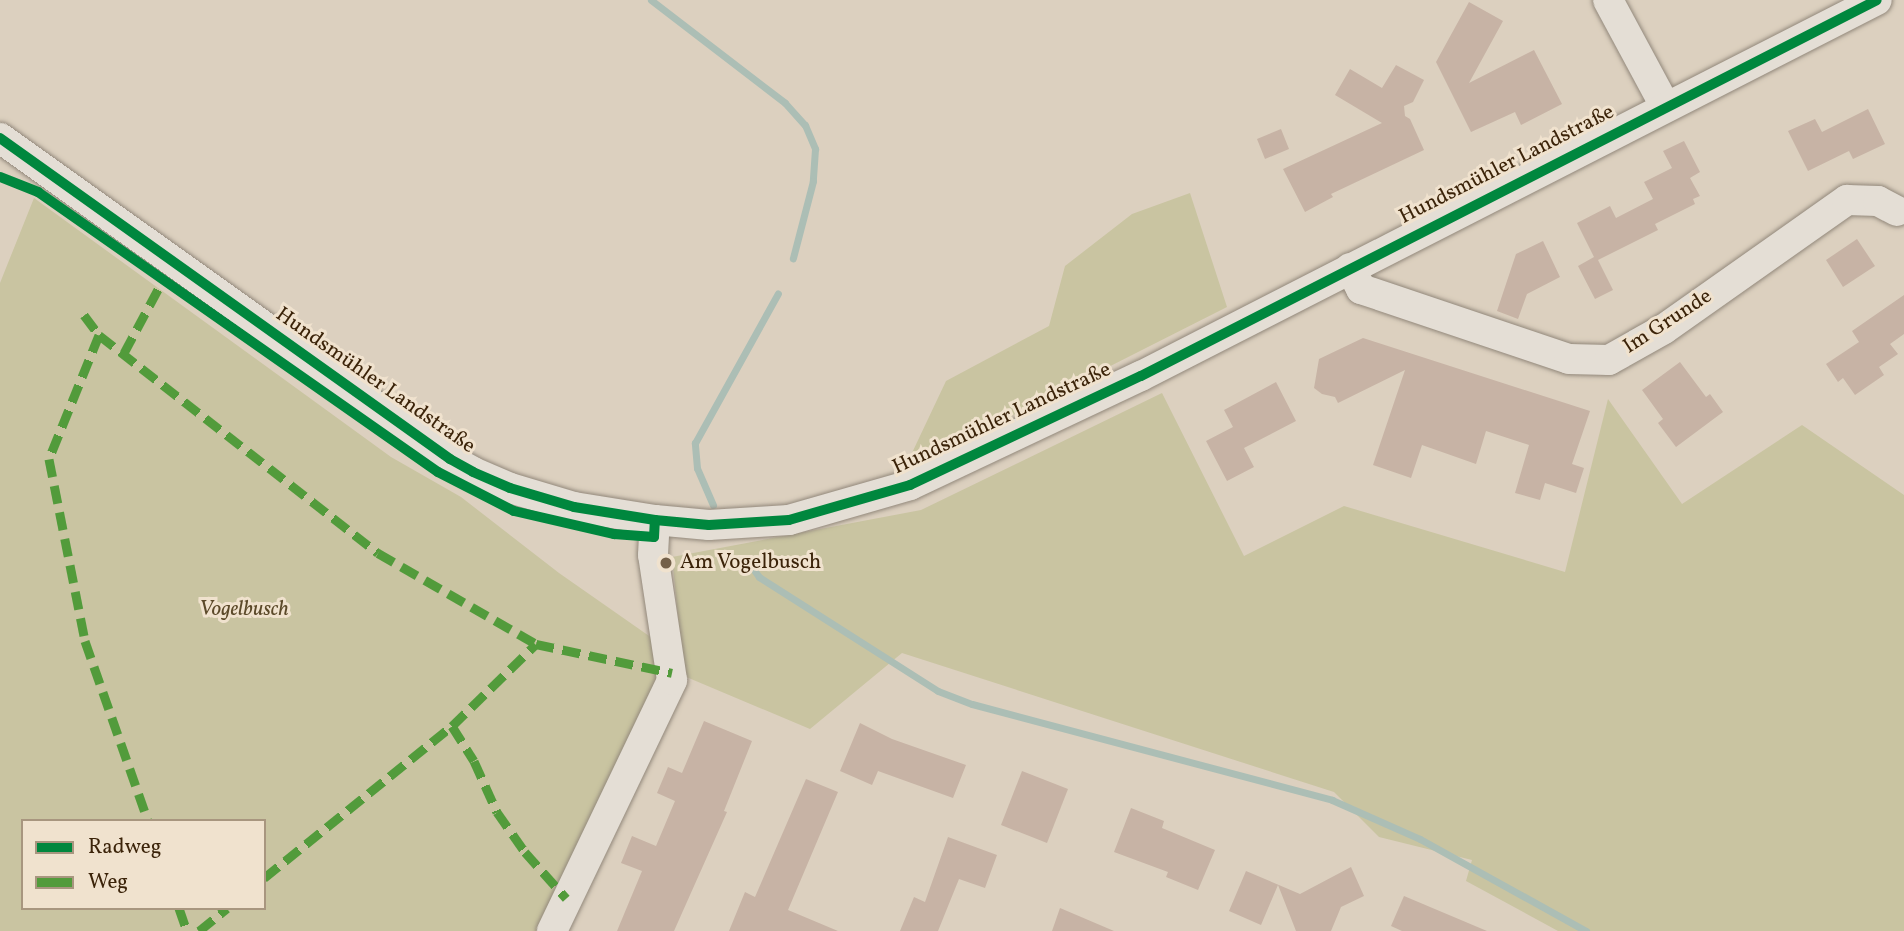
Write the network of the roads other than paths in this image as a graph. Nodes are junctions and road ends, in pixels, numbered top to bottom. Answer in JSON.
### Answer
{"nodes":[{"id":1,"x":1608,"y":0,"type":"edge"},
{"id":2,"x":1877,"y":0,"type":"edge"},
{"id":3,"x":1665,"y":106,"type":"junction"},
{"id":4,"x":0,"y":138,"type":"edge"},
{"id":5,"x":1902,"y":216,"type":"edge"},
{"id":6,"x":1350,"y":268,"type":"junction"},
{"id":7,"x":655,"y":520,"type":"junction"},
{"id":8,"x":552,"y":931,"type":"edge"}],
"edges":[{"from":1,"to":3,"type":"street"},
{"from":2,"to":3,"type":"street","name":"Hundsmühler Landstraße"},
{"from":3,"to":6,"type":"street","name":"Hundsmühler Landstraße"},
{"from":4,"to":7,"type":"street","name":"Hundsmühler Landstraße"},
{"from":5,"to":6,"type":"street","name":"Im Grunde"},
{"from":6,"to":7,"type":"street","name":"Hundsmühler Landstraße"},
{"from":7,"to":8,"type":"street"}]}
